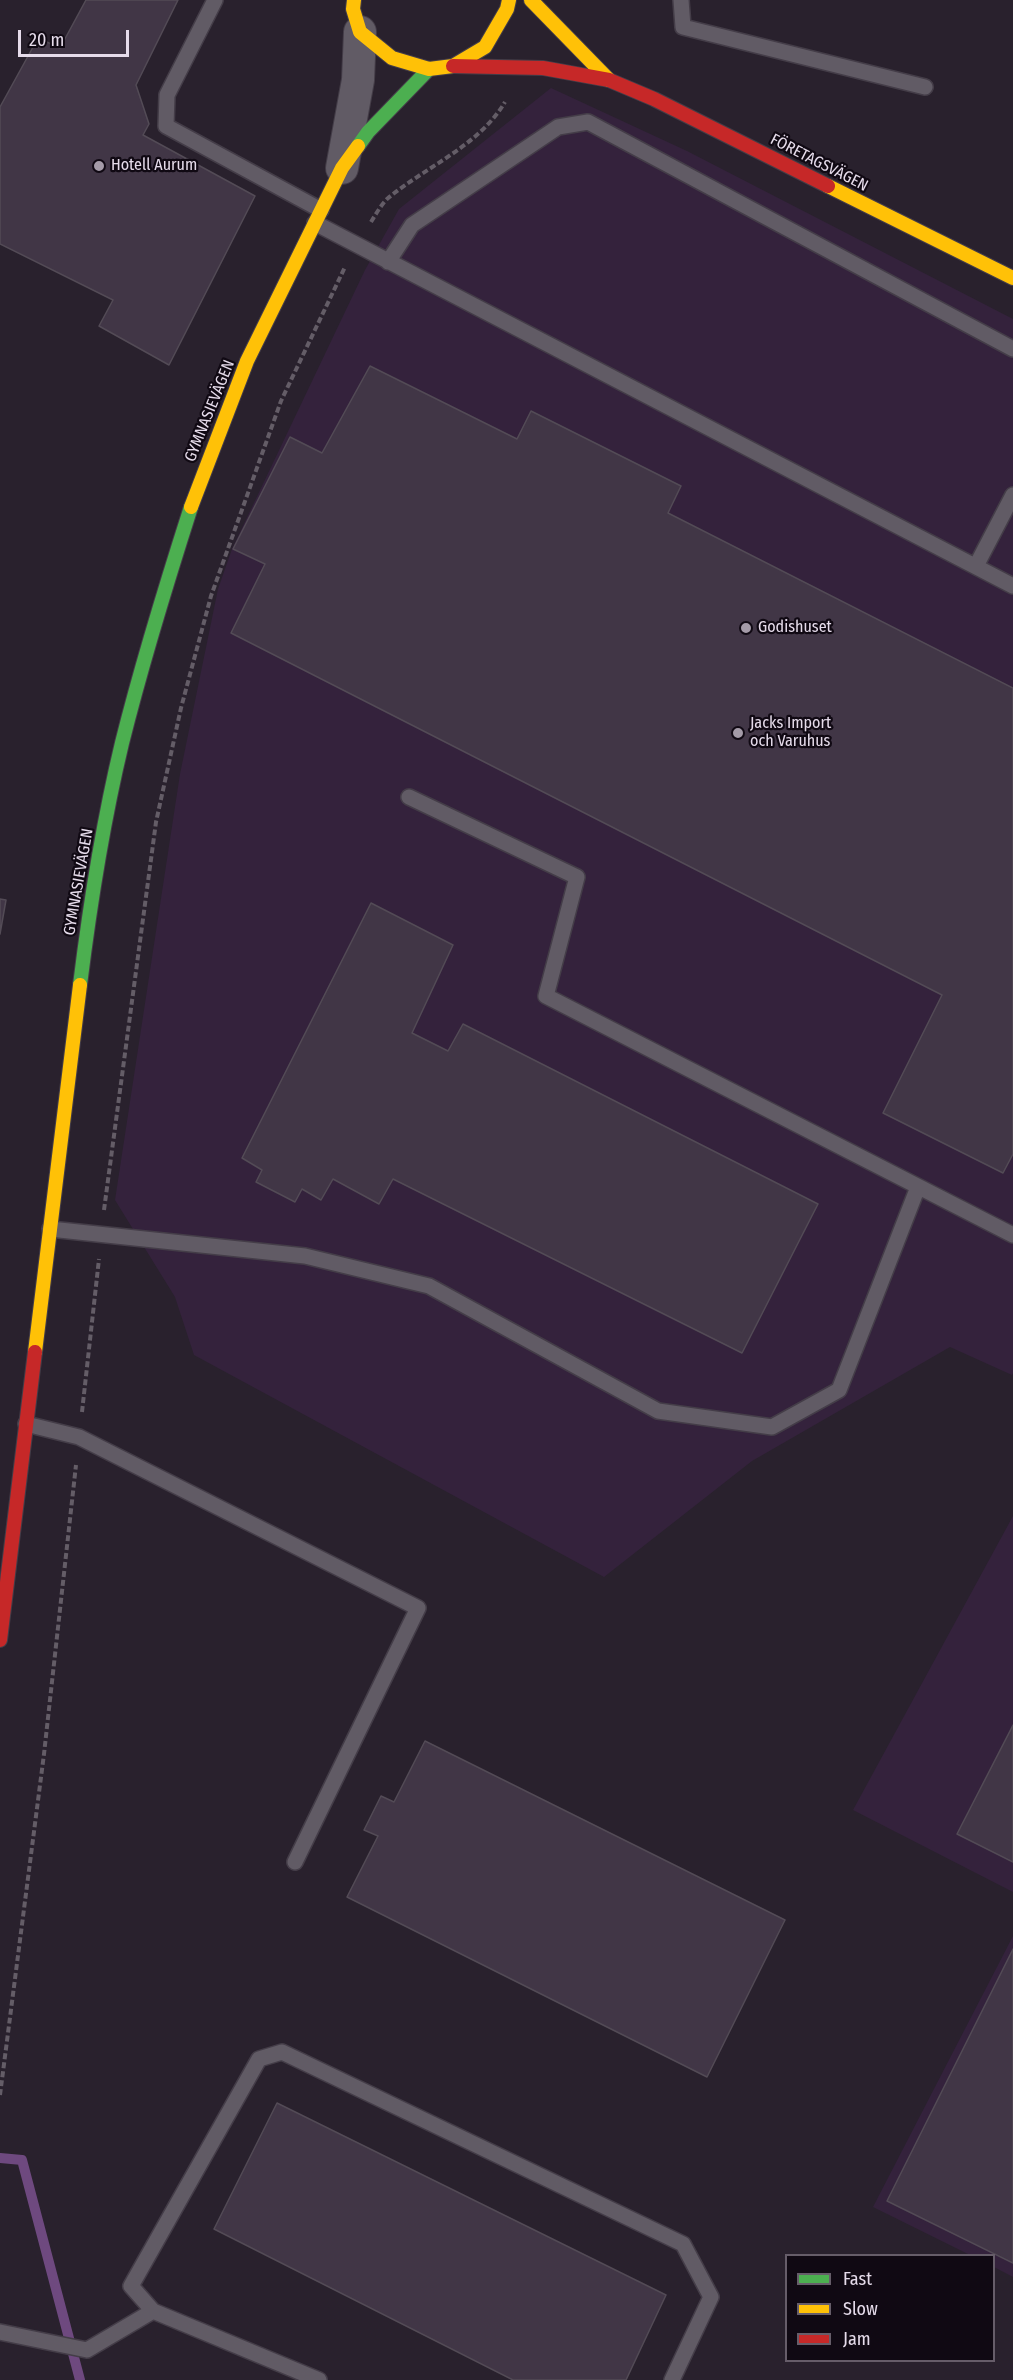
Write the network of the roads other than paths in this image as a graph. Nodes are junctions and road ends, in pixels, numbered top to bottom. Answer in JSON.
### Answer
{"nodes":[{"id":1,"x":215,"y":0,"type":"edge"},
{"id":2,"x":509,"y":0,"type":"edge"},
{"id":3,"x":531,"y":0,"type":"edge"},
{"id":4,"x":681,"y":0,"type":"edge"},
{"id":5,"x":353,"y":10,"type":"edge"},
{"id":6,"x":453,"y":66,"type":"junction"},
{"id":7,"x":429,"y":69,"type":"junction"},
{"id":8,"x":609,"y":80,"type":"junction"},
{"id":9,"x":925,"y":87,"type":"dead end"},
{"id":10,"x":342,"y":168,"type":"junction"},
{"id":11,"x":318,"y":217,"type":"junction"},
{"id":12,"x":388,"y":262,"type":"junction"},
{"id":13,"x":1013,"y":278,"type":"edge"},
{"id":14,"x":1013,"y":349,"type":"edge"},
{"id":15,"x":1013,"y":495,"type":"edge"},
{"id":16,"x":976,"y":566,"type":"junction"},
{"id":17,"x":1013,"y":586,"type":"edge"},
{"id":18,"x":409,"y":797,"type":"dead end"},
{"id":19,"x":918,"y":1187,"type":"junction"},
{"id":20,"x":50,"y":1229,"type":"junction"},
{"id":21,"x":1013,"y":1235,"type":"edge"},
{"id":22,"x":26,"y":1424,"type":"junction"},
{"id":23,"x":0,"y":1640,"type":"edge"},
{"id":24,"x":295,"y":1862,"type":"dead end"},
{"id":25,"x":153,"y":2311,"type":"junction"},
{"id":26,"x":0,"y":2332,"type":"edge"},
{"id":27,"x":319,"y":2380,"type":"edge"},
{"id":28,"x":672,"y":2380,"type":"edge"}],
"edges":[{"from":1,"to":11,"type":"lane"},
{"from":2,"to":6,"type":"street"},
{"from":3,"to":8,"type":"street","name":"FÖRETAGSVÄGEN"},
{"from":4,"to":9,"type":"lane"},
{"from":5,"to":7,"type":"street"},
{"from":5,"to":10,"type":"street"},
{"from":6,"to":7,"type":"street","name":"FÖRETAGSVÄGEN"},
{"from":6,"to":8,"type":"street","name":"FÖRETAGSVÄGEN"},
{"from":7,"to":10,"type":"street","name":"GYMNASIEVÄGEN"},
{"from":8,"to":13,"type":"street","name":"FÖRETAGSVÄGEN"},
{"from":10,"to":11,"type":"street","name":"GYMNASIEVÄGEN"},
{"from":11,"to":12,"type":"lane"},
{"from":11,"to":20,"type":"street","name":"GYMNASIEVÄGEN"},
{"from":12,"to":14,"type":"lane"},
{"from":12,"to":16,"type":"lane"},
{"from":15,"to":16,"type":"lane"},
{"from":16,"to":17,"type":"lane"},
{"from":18,"to":19,"type":"lane"},
{"from":19,"to":20,"type":"lane"},
{"from":19,"to":21,"type":"lane"},
{"from":20,"to":22,"type":"street","name":"GYMNASIEVÄGEN"},
{"from":22,"to":23,"type":"street","name":"GYMNASIEVÄGEN"},
{"from":22,"to":24,"type":"lane"},
{"from":25,"to":26,"type":"lane"},
{"from":25,"to":27,"type":"lane"},
{"from":25,"to":28,"type":"lane"}]}
